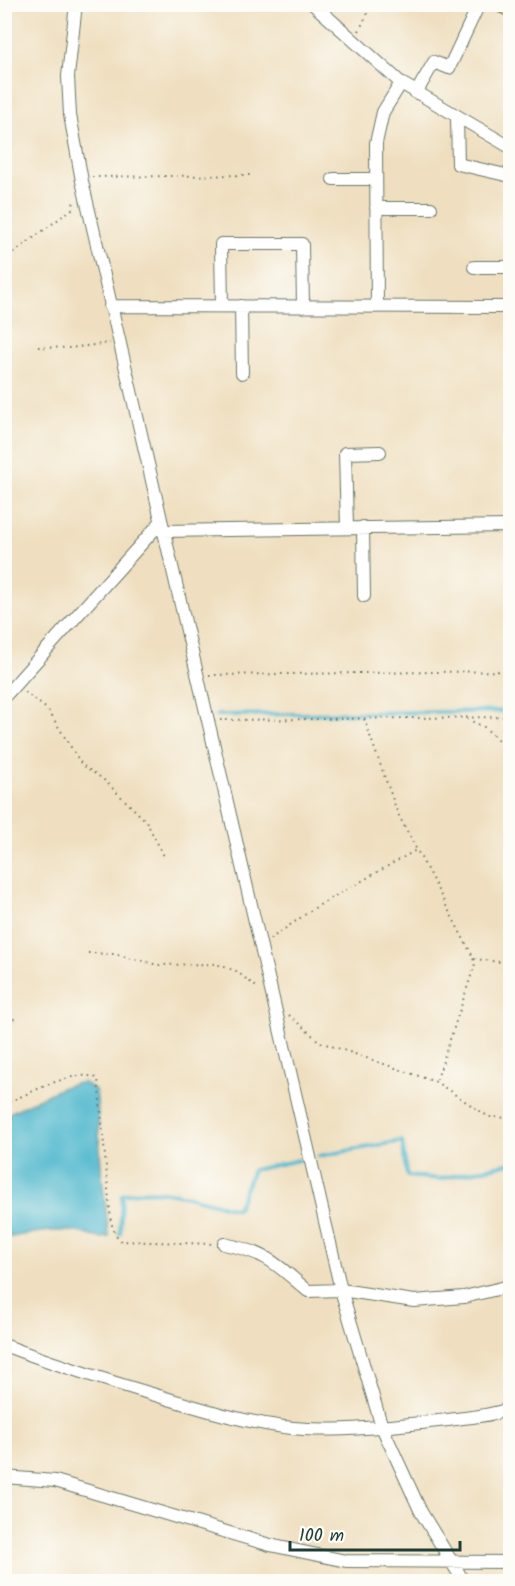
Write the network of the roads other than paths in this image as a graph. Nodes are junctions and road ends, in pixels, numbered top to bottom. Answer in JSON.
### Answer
{"nodes":[{"id":1,"x":76,"y":4,"type":"edge"},
{"id":2,"x":313,"y":4,"type":"edge"},
{"id":3,"x":479,"y":4,"type":"edge"},
{"id":4,"x":499,"y":4,"type":"edge"},
{"id":5,"x":510,"y":9,"type":"edge"},
{"id":6,"x":401,"y":83,"type":"junction"},
{"id":7,"x":416,"y":93,"type":"junction"},
{"id":8,"x":457,"y":117,"type":"junction"},
{"id":9,"x":510,"y":147,"type":"edge"},
{"id":10,"x":510,"y":176,"type":"edge"},
{"id":11,"x":333,"y":179,"type":"dead end"},
{"id":12,"x":376,"y":179,"type":"junction"},
{"id":13,"x":376,"y":208,"type":"junction"},
{"id":14,"x":431,"y":208,"type":"dead end"},
{"id":15,"x":474,"y":267,"type":"dead end"},
{"id":16,"x":510,"y":267,"type":"edge"},
{"id":17,"x":110,"y":306,"type":"junction"},
{"id":18,"x":222,"y":306,"type":"junction"},
{"id":19,"x":242,"y":306,"type":"junction"},
{"id":20,"x":303,"y":307,"type":"junction"},
{"id":21,"x":377,"y":307,"type":"junction"},
{"id":22,"x":510,"y":307,"type":"edge"},
{"id":23,"x":243,"y":373,"type":"dead end"},
{"id":24,"x":380,"y":452,"type":"dead end"},
{"id":25,"x":510,"y":526,"type":"edge"},
{"id":26,"x":161,"y":527,"type":"junction"},
{"id":27,"x":347,"y":527,"type":"junction"},
{"id":28,"x":363,"y":527,"type":"junction"},
{"id":29,"x":364,"y":596,"type":"dead end"},
{"id":30,"x":4,"y":697,"type":"edge"},
{"id":31,"x":224,"y":1244,"type":"road end"},
{"id":32,"x":510,"y":1286,"type":"edge"},
{"id":33,"x":341,"y":1290,"type":"junction"},
{"id":34,"x":4,"y":1345,"type":"edge"},
{"id":35,"x":510,"y":1409,"type":"edge"},
{"id":36,"x":382,"y":1427,"type":"junction"},
{"id":37,"x":4,"y":1477,"type":"edge"},
{"id":38,"x":451,"y":1562,"type":"junction"},
{"id":39,"x":510,"y":1562,"type":"edge"},
{"id":40,"x":464,"y":1581,"type":"edge"}],
"edges":[{"from":1,"to":17,"type":"street"},
{"from":2,"to":6,"type":"street"},
{"from":3,"to":7,"type":"street"},
{"from":4,"to":5,"type":"main road"},
{"from":6,"to":7,"type":"street"},
{"from":6,"to":12,"type":"street"},
{"from":7,"to":8,"type":"street"},
{"from":8,"to":9,"type":"street"},
{"from":8,"to":10,"type":"street"},
{"from":11,"to":12,"type":"street"},
{"from":12,"to":13,"type":"street"},
{"from":13,"to":14,"type":"street"},
{"from":13,"to":21,"type":"street"},
{"from":15,"to":16,"type":"street"},
{"from":17,"to":18,"type":"street"},
{"from":17,"to":26,"type":"street"},
{"from":18,"to":19,"type":"street"},
{"from":18,"to":20,"type":"street"},
{"from":19,"to":20,"type":"street"},
{"from":19,"to":23,"type":"street"},
{"from":20,"to":21,"type":"street"},
{"from":21,"to":22,"type":"street"},
{"from":24,"to":27,"type":"street"},
{"from":25,"to":28,"type":"street"},
{"from":26,"to":27,"type":"street"},
{"from":26,"to":30,"type":"street"},
{"from":26,"to":33,"type":"street"},
{"from":27,"to":28,"type":"street"},
{"from":28,"to":29,"type":"street"},
{"from":31,"to":33,"type":"street"},
{"from":32,"to":33,"type":"street"},
{"from":33,"to":36,"type":"street"},
{"from":34,"to":36,"type":"street"},
{"from":35,"to":36,"type":"street"},
{"from":36,"to":38,"type":"street"},
{"from":37,"to":38,"type":"street"},
{"from":38,"to":39,"type":"street"},
{"from":38,"to":40,"type":"street"}]}
